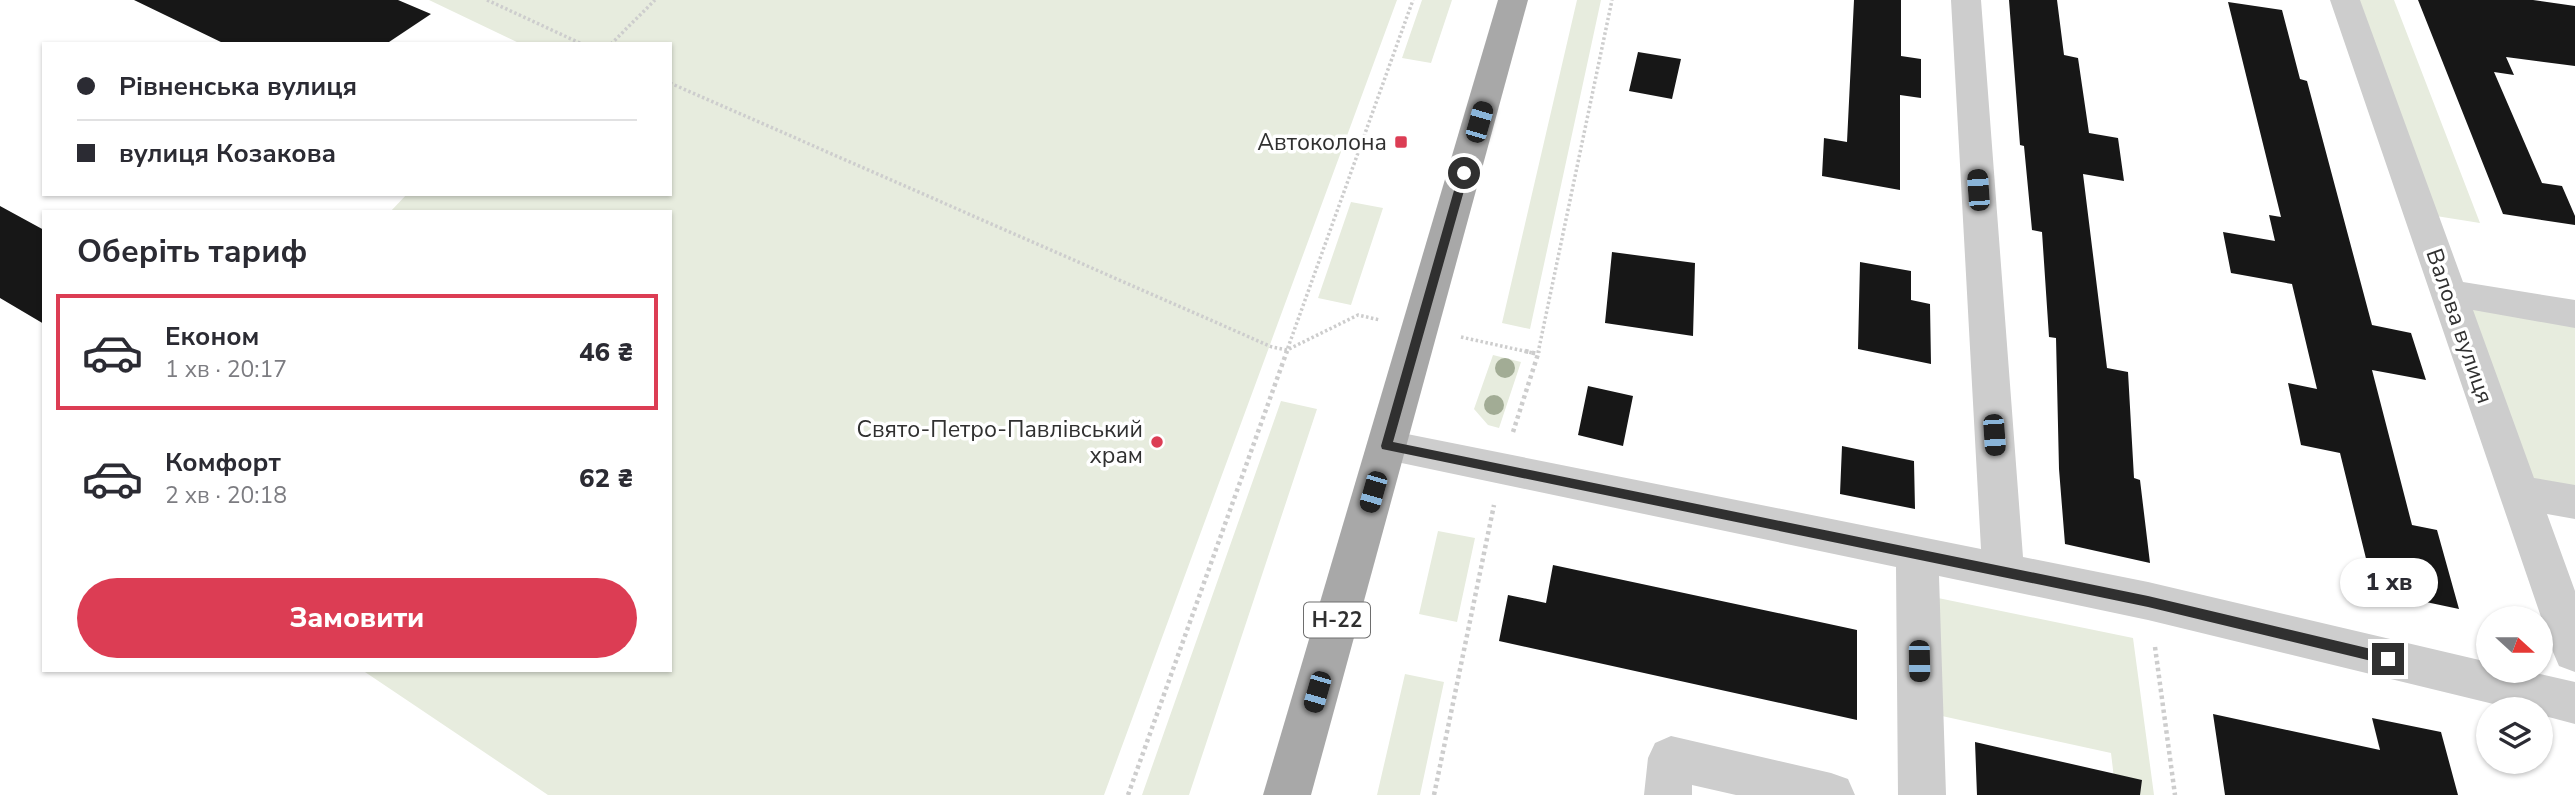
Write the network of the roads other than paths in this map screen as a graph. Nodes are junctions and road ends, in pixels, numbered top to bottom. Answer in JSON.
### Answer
{"nodes":[{"id":1,"x":1513,"y":0,"type":"edge"},
{"id":2,"x":1966,"y":0,"type":"edge"},
{"id":3,"x":2345,"y":0,"type":"edge"},
{"id":4,"x":2448,"y":292,"type":"junction"},
{"id":5,"x":2575,"y":314,"type":"edge"},
{"id":6,"x":1387,"y":446,"type":"junction"},
{"id":7,"x":2519,"y":492,"type":"junction"},
{"id":8,"x":2575,"y":502,"type":"edge"},
{"id":9,"x":1917,"y":554,"type":"junction"},
{"id":10,"x":2003,"y":571,"type":"junction"},
{"id":11,"x":2575,"y":652,"type":"edge"},
{"id":12,"x":2575,"y":703,"type":"edge"},
{"id":13,"x":1287,"y":795,"type":"edge"},
{"id":14,"x":1668,"y":795,"type":"edge"},
{"id":15,"x":1831,"y":795,"type":"edge"},
{"id":16,"x":1922,"y":795,"type":"edge"}],
"edges":[{"from":1,"to":6,"type":"main road","number":"Н-22"},
{"from":2,"to":10,"type":"street"},
{"from":3,"to":4,"type":"street","name":"Валова вулиця"},
{"from":4,"to":5,"type":"street"},
{"from":4,"to":7,"type":"street","name":"Валова вулиця"},
{"from":6,"to":9,"type":"street"},
{"from":6,"to":13,"type":"main road","number":"Н-22"},
{"from":7,"to":8,"type":"street"},
{"from":7,"to":11,"type":"street","name":"Валова вулиця"},
{"from":9,"to":10,"type":"street"},
{"from":9,"to":16,"type":"street"},
{"from":10,"to":12,"type":"street"},
{"from":14,"to":15,"type":"street"}]}
